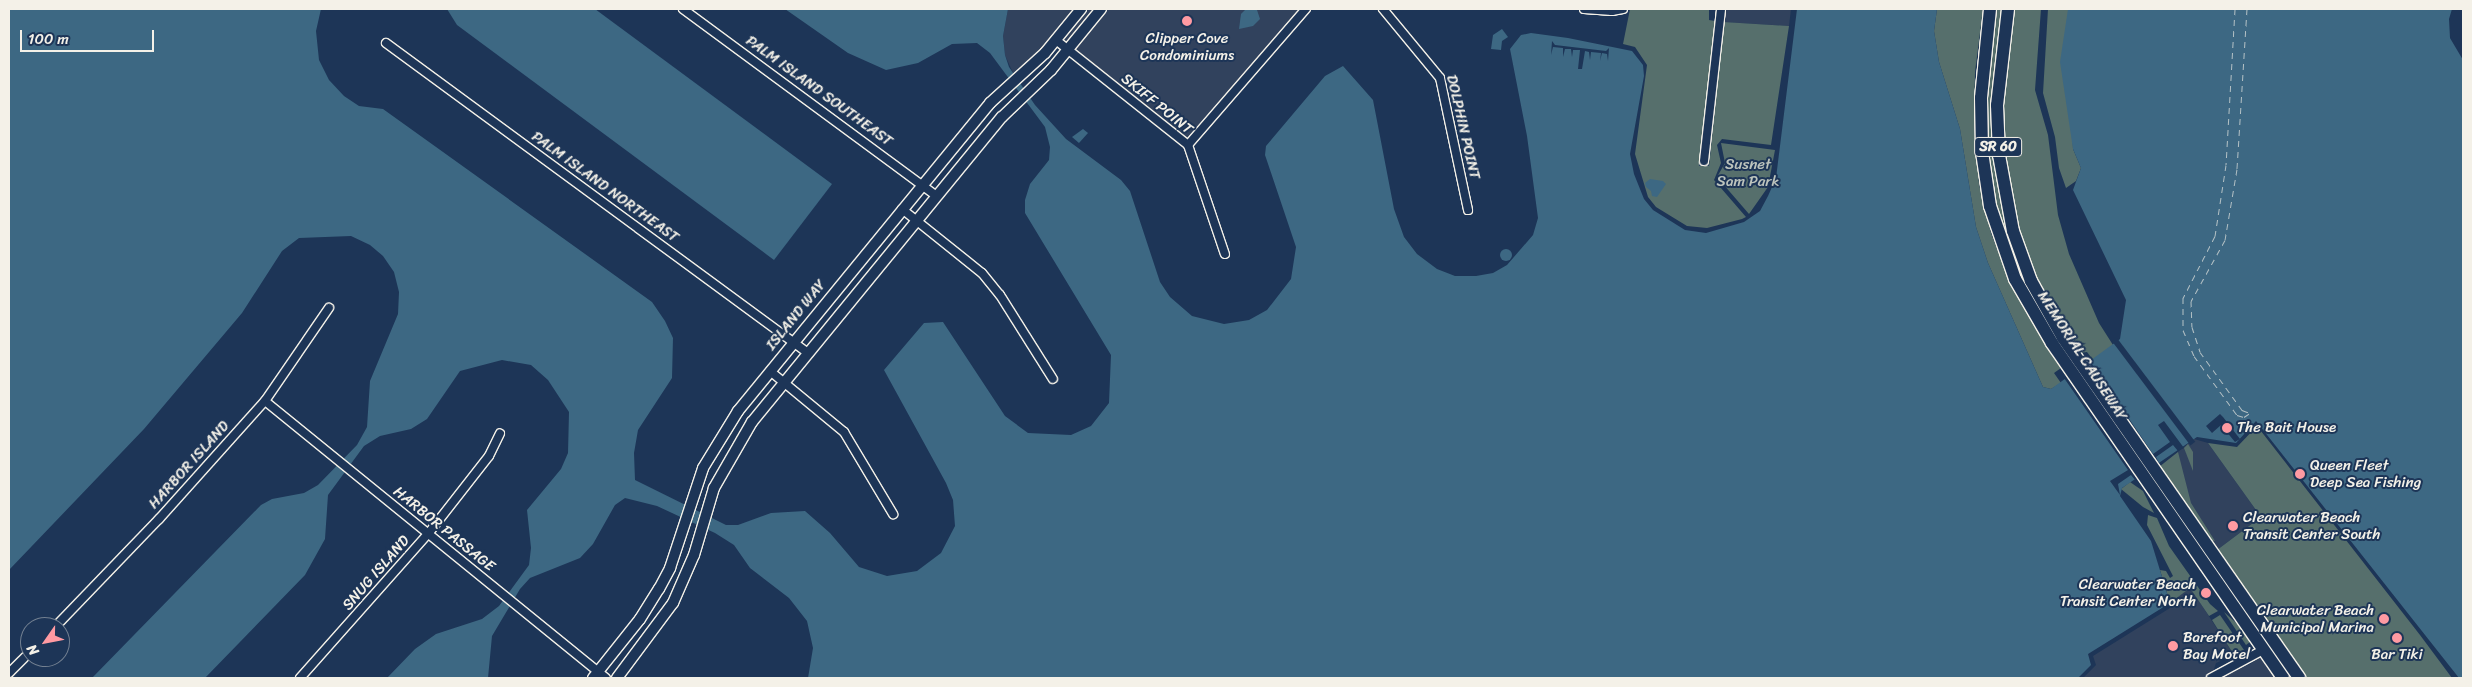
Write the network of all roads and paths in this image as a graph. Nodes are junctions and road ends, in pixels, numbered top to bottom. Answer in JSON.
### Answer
{"nodes":[{"id":1,"x":683,"y":9,"type":"edge"},
{"id":2,"x":1081,"y":9,"type":"edge"},
{"id":3,"x":1101,"y":9,"type":"edge"},
{"id":4,"x":1306,"y":9,"type":"edge"},
{"id":5,"x":1383,"y":9,"type":"edge"},
{"id":6,"x":1584,"y":9,"type":"edge"},
{"id":7,"x":1623,"y":9,"type":"edge"},
{"id":8,"x":1721,"y":9,"type":"edge"},
{"id":9,"x":1990,"y":9,"type":"edge"},
{"id":10,"x":2008,"y":9,"type":"edge"},
{"id":11,"x":1056,"y":40,"type":"junction"},
{"id":12,"x":386,"y":43,"type":"dead end"},
{"id":13,"x":1068,"y":50,"type":"junction"},
{"id":14,"x":1188,"y":145,"type":"junction"},
{"id":15,"x":1704,"y":162,"type":"dead end"},
{"id":16,"x":923,"y":185,"type":"junction"},
{"id":17,"x":938,"y":196,"type":"junction"},
{"id":18,"x":902,"y":209,"type":"junction"},
{"id":19,"x":1468,"y":210,"type":"dead end"},
{"id":20,"x":917,"y":221,"type":"junction"},
{"id":21,"x":1225,"y":254,"type":"dead end"},
{"id":22,"x":329,"y":308,"type":"dead end"},
{"id":23,"x":793,"y":342,"type":"junction"},
{"id":24,"x":808,"y":353,"type":"junction"},
{"id":25,"x":2074,"y":365,"type":"junction"},
{"id":26,"x":770,"y":371,"type":"junction"},
{"id":27,"x":1053,"y":379,"type":"dead end"},
{"id":28,"x":785,"y":382,"type":"junction"},
{"id":29,"x":265,"y":400,"type":"junction"},
{"id":30,"x":500,"y":433,"type":"dead end"},
{"id":31,"x":2150,"y":475,"type":"junction"},
{"id":32,"x":893,"y":514,"type":"dead end"},
{"id":33,"x":428,"y":534,"type":"junction"},
{"id":34,"x":65,"y":617,"type":"edge"},
{"id":35,"x":2263,"y":650,"type":"junction"},
{"id":36,"x":20,"y":662,"type":"edge"},
{"id":37,"x":9,"y":672,"type":"edge"},
{"id":38,"x":599,"y":676,"type":"edge"},
{"id":39,"x":300,"y":678,"type":"edge"},
{"id":40,"x":617,"y":678,"type":"edge"},
{"id":41,"x":2211,"y":678,"type":"edge"},
{"id":42,"x":2283,"y":678,"type":"edge"},
{"id":43,"x":2299,"y":678,"type":"edge"}],
"edges":[{"from":1,"to":16,"type":"street","name":"PALM ISLAND SOUTHEAST"},
{"from":2,"to":11,"type":"street","name":"ISLAND WAY"},
{"from":3,"to":13,"type":"street"},
{"from":4,"to":14,"type":"street"},
{"from":5,"to":19,"type":"street","name":"DOLPHIN POINT"},
{"from":6,"to":7,"type":"street"},
{"from":8,"to":15,"type":"street"},
{"from":9,"to":25,"type":"main road","name":"MEMORIAL CAUSEWAY","number":"SR 60"},
{"from":10,"to":25,"type":"main road","name":"MEMORIAL CAUSEWAY","number":"SR 60"},
{"from":11,"to":13,"type":"street","name":"SKIFF POINT"},
{"from":11,"to":16,"type":"street","name":"ISLAND WAY"},
{"from":12,"to":23,"type":"street","name":"PALM ISLAND NORTHEAST"},
{"from":13,"to":14,"type":"street","name":"SKIFF POINT"},
{"from":13,"to":17,"type":"street"},
{"from":14,"to":21,"type":"street","name":"SKIFF POINT"},
{"from":16,"to":17,"type":"street","name":"PALM ISLAND SOUTHEAST"},
{"from":16,"to":18,"type":"street","name":"ISLAND WAY"},
{"from":17,"to":20,"type":"street"},
{"from":18,"to":20,"type":"street"},
{"from":18,"to":23,"type":"street","name":"ISLAND WAY"},
{"from":20,"to":24,"type":"street"},
{"from":20,"to":27,"type":"street"},
{"from":22,"to":29,"type":"street","name":"HARBOR ISLAND"},
{"from":23,"to":24,"type":"street","name":"PALM ISLAND NORTHEAST"},
{"from":23,"to":26,"type":"street","name":"ISLAND WAY"},
{"from":24,"to":28,"type":"street"},
{"from":25,"to":31,"type":"main road","name":"MEMORIAL CAUSEWAY","number":"SR 60"},
{"from":26,"to":28,"type":"street"},
{"from":26,"to":38,"type":"street","name":"ISLAND WAY"},
{"from":28,"to":32,"type":"street"},
{"from":28,"to":40,"type":"street"},
{"from":29,"to":33,"type":"street","name":"HARBOR PASSAGE"},
{"from":29,"to":34,"type":"street","name":"HARBOR ISLAND"},
{"from":30,"to":33,"type":"street","name":"SNUG ISLAND"},
{"from":31,"to":35,"type":"main road"},
{"from":31,"to":43,"type":"main road"},
{"from":33,"to":38,"type":"street","name":"HARBOR PASSAGE"},
{"from":33,"to":39,"type":"street","name":"SNUG ISLAND"},
{"from":35,"to":41,"type":"street"},
{"from":35,"to":42,"type":"main road"},
{"from":36,"to":37,"type":"street"}]}
